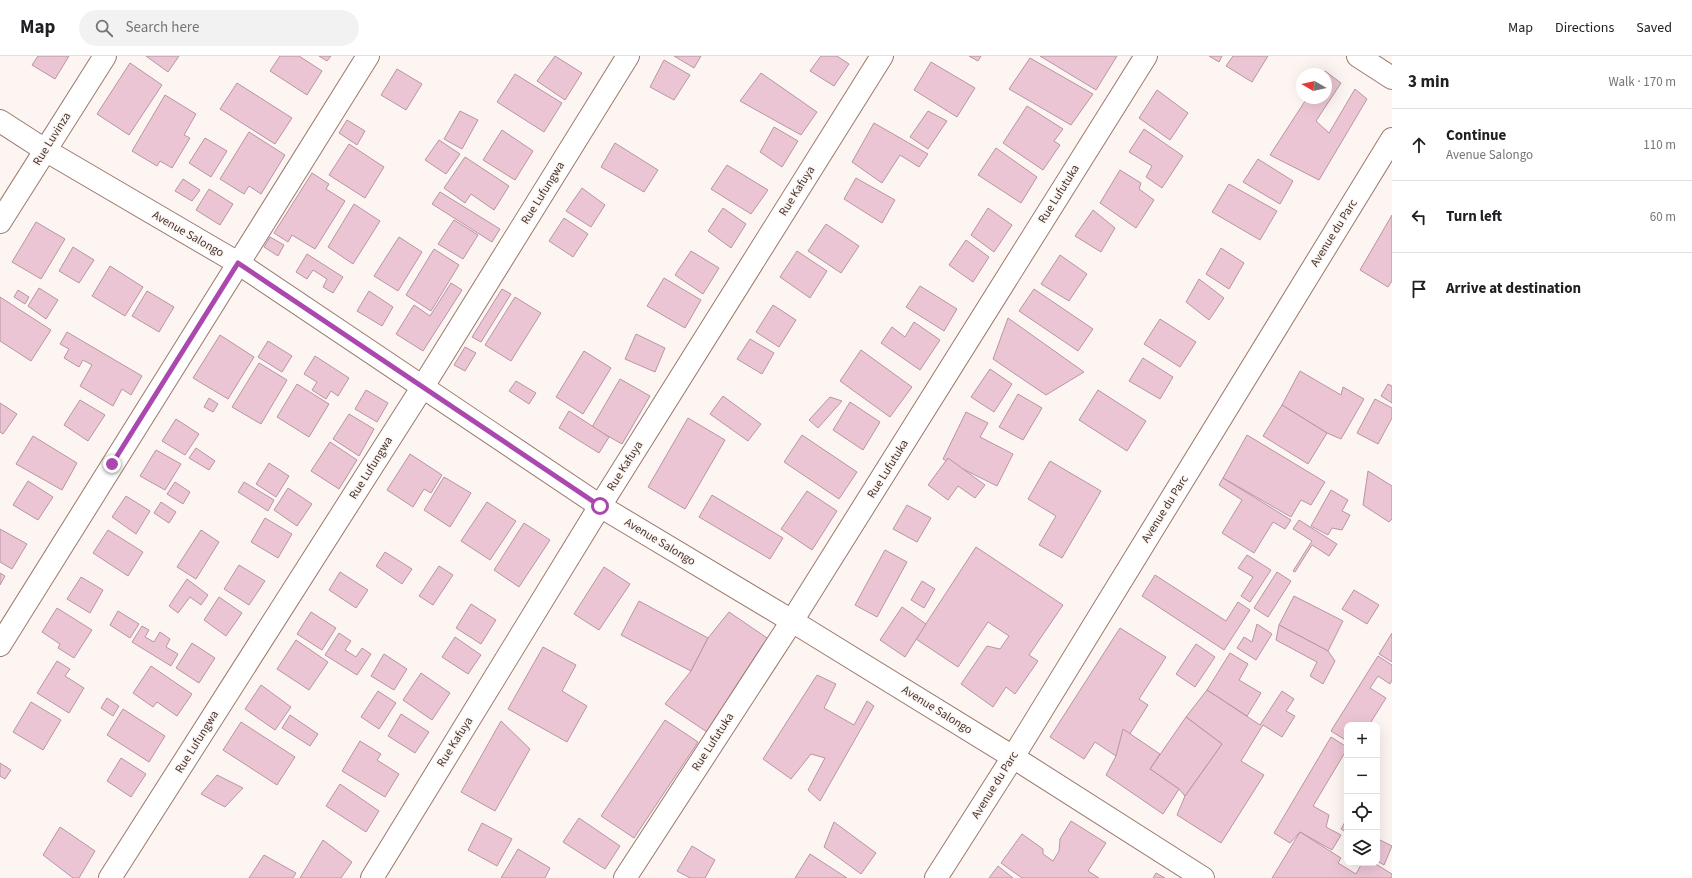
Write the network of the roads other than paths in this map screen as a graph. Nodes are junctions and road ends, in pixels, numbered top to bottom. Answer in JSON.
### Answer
{"nodes":[{"id":1,"x":105,"y":56,"type":"edge"},
{"id":2,"x":368,"y":56,"type":"edge"},
{"id":3,"x":628,"y":56,"type":"edge"},
{"id":4,"x":882,"y":56,"type":"edge"},
{"id":5,"x":1146,"y":56,"type":"edge"},
{"id":6,"x":1358,"y":56,"type":"edge"},
{"id":7,"x":1392,"y":78,"type":"edge"},
{"id":8,"x":0,"y":121,"type":"edge"},
{"id":9,"x":1392,"y":139,"type":"edge"},
{"id":10,"x":45,"y":150,"type":"junction"},
{"id":11,"x":0,"y":222,"type":"edge"},
{"id":12,"x":238,"y":263,"type":"junction"},
{"id":13,"x":422,"y":388,"type":"junction"},
{"id":14,"x":600,"y":506,"type":"junction"},
{"id":15,"x":792,"y":621,"type":"junction"},
{"id":16,"x":0,"y":645,"type":"edge"},
{"id":17,"x":1013,"y":757,"type":"junction"},
{"id":18,"x":110,"y":878,"type":"edge"},
{"id":19,"x":372,"y":878,"type":"edge"},
{"id":20,"x":624,"y":878,"type":"edge"},
{"id":21,"x":936,"y":878,"type":"edge"},
{"id":22,"x":1203,"y":878,"type":"edge"}],
"edges":[{"from":1,"to":10,"type":"street","name":"Rue Luvinza"},
{"from":2,"to":12,"type":"street"},
{"from":3,"to":13,"type":"street","name":"Rue Lufungwa"},
{"from":4,"to":14,"type":"street","name":"Rue Kafuya"},
{"from":5,"to":15,"type":"street","name":"Rue Lufutuka"},
{"from":6,"to":7,"type":"street"},
{"from":8,"to":10,"type":"street","name":"Avenue Salongo"},
{"from":9,"to":17,"type":"street","name":"Avenue du Parc"},
{"from":10,"to":11,"type":"street","name":"Rue Luvinza"},
{"from":10,"to":12,"type":"street","name":"Avenue Salongo"},
{"from":12,"to":13,"type":"street","name":"Avenue Salongo"},
{"from":12,"to":16,"type":"street"},
{"from":13,"to":14,"type":"street","name":"Avenue Salongo"},
{"from":13,"to":18,"type":"street","name":"Rue Lufungwa"},
{"from":14,"to":15,"type":"street","name":"Avenue Salongo"},
{"from":14,"to":19,"type":"street","name":"Rue Kafuya"},
{"from":15,"to":17,"type":"street","name":"Avenue Salongo"},
{"from":15,"to":20,"type":"street","name":"Rue Lufutuka"},
{"from":17,"to":21,"type":"street","name":"Avenue du Parc"},
{"from":17,"to":22,"type":"street","name":"Avenue Salongo"}]}
